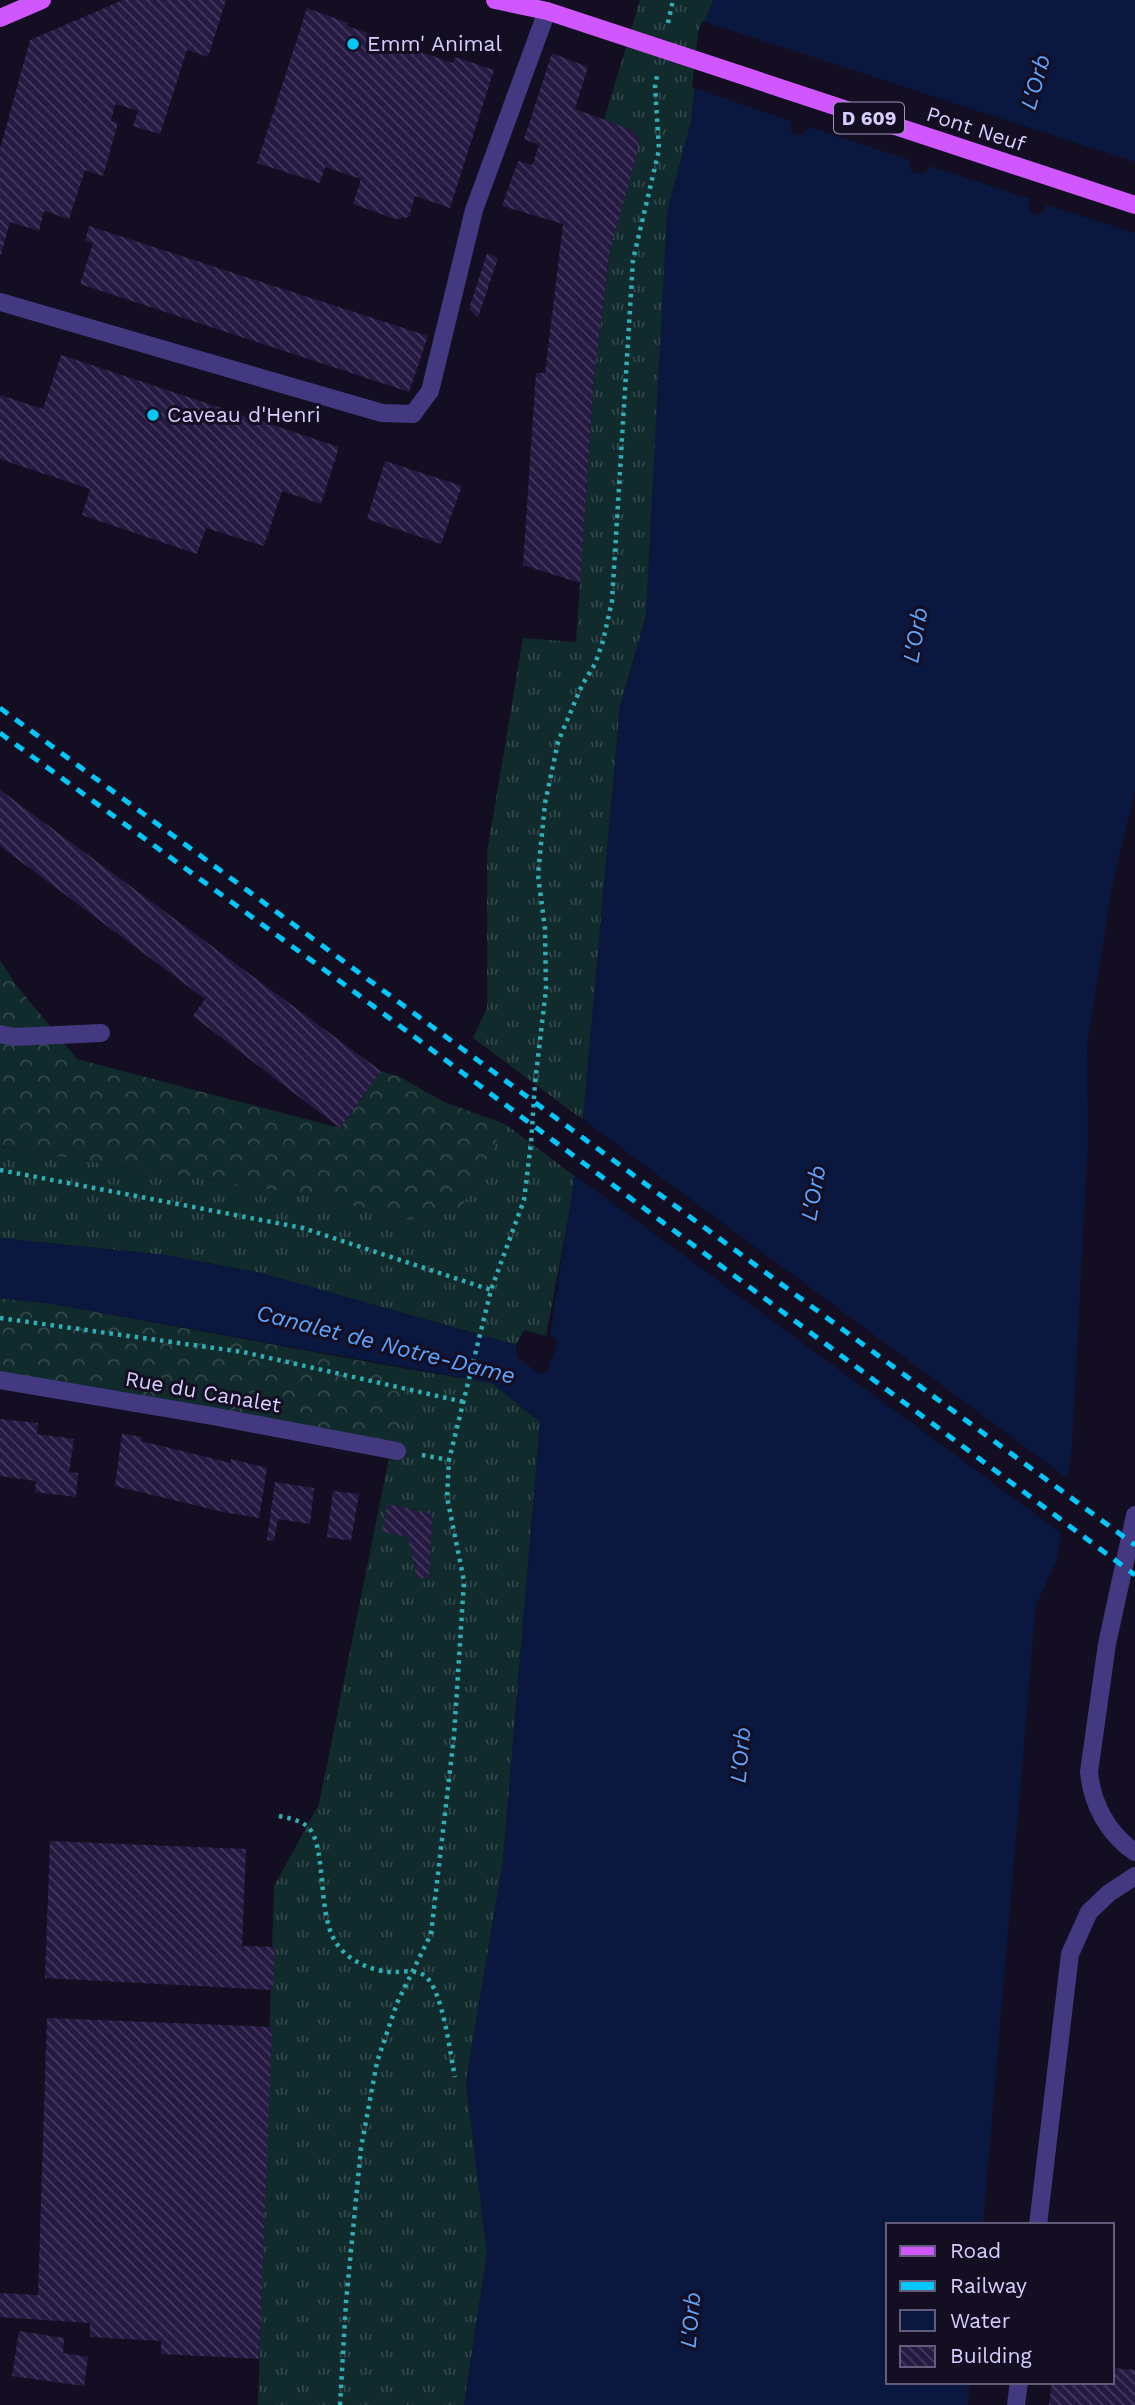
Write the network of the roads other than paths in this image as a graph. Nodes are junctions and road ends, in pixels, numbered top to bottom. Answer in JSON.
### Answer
{"nodes":[{"id":1,"x":43,"y":0,"type":"edge"},
{"id":2,"x":495,"y":0,"type":"edge"},
{"id":3,"x":547,"y":11,"type":"junction"},
{"id":4,"x":0,"y":18,"type":"edge"},
{"id":5,"x":1135,"y":205,"type":"edge"},
{"id":6,"x":0,"y":302,"type":"edge"},
{"id":7,"x":101,"y":1033,"type":"dead end"},
{"id":8,"x":0,"y":1034,"type":"edge"},
{"id":9,"x":0,"y":1380,"type":"edge"},
{"id":10,"x":397,"y":1451,"type":"dead end"},
{"id":11,"x":1135,"y":1516,"type":"edge"},
{"id":12,"x":1135,"y":1852,"type":"edge"},
{"id":13,"x":1135,"y":1876,"type":"edge"},
{"id":14,"x":1038,"y":2223,"type":"edge"},
{"id":15,"x":1019,"y":2384,"type":"edge"},
{"id":16,"x":1016,"y":2405,"type":"edge"}],
"edges":[{"from":1,"to":4,"type":"main road"},
{"from":2,"to":3,"type":"main road","number":"D 609"},
{"from":3,"to":5,"type":"main road","name":"Pont Neuf","number":"D 609"},
{"from":3,"to":6,"type":"street"},
{"from":7,"to":8,"type":"street"},
{"from":9,"to":10,"type":"street","name":"Rue du Canalet"},
{"from":11,"to":12,"type":"street"},
{"from":13,"to":14,"type":"street"},
{"from":15,"to":16,"type":"street"}]}
